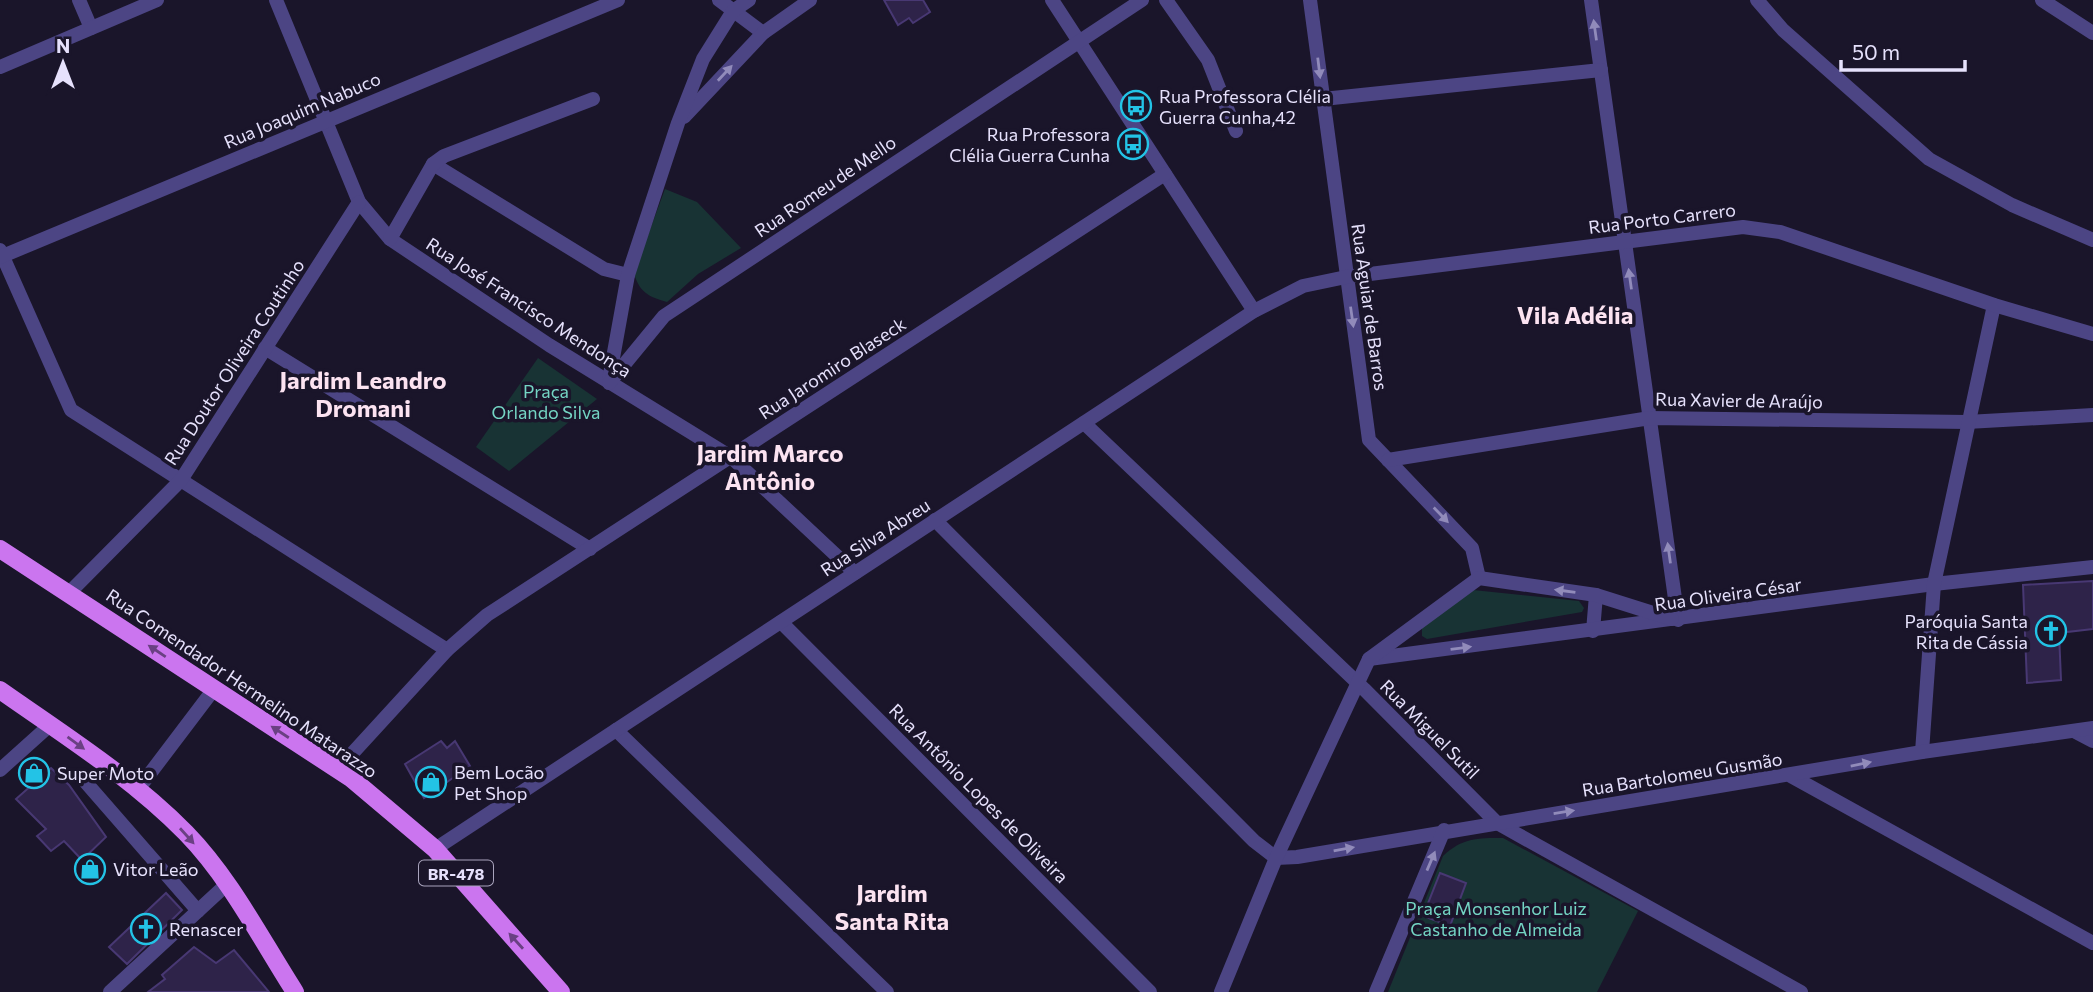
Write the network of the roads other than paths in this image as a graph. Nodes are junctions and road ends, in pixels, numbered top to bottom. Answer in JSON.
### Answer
{"nodes":[{"id":1,"x":79,"y":0,"type":"edge"},
{"id":2,"x":157,"y":0,"type":"edge"},
{"id":3,"x":276,"y":0,"type":"edge"},
{"id":4,"x":618,"y":0,"type":"edge"},
{"id":5,"x":719,"y":0,"type":"edge"},
{"id":6,"x":749,"y":0,"type":"edge"},
{"id":7,"x":810,"y":0,"type":"edge"},
{"id":8,"x":1052,"y":0,"type":"edge"},
{"id":9,"x":1142,"y":0,"type":"edge"},
{"id":10,"x":1166,"y":0,"type":"edge"},
{"id":11,"x":1310,"y":0,"type":"edge"},
{"id":12,"x":1591,"y":0,"type":"edge"},
{"id":13,"x":1757,"y":0,"type":"edge"},
{"id":14,"x":2042,"y":0,"type":"edge"},
{"id":15,"x":733,"y":11,"type":"junction"},
{"id":16,"x":91,"y":28,"type":"junction"},
{"id":17,"x":763,"y":33,"type":"junction"},
{"id":18,"x":2093,"y":33,"type":"edge"},
{"id":19,"x":1079,"y":41,"type":"junction"},
{"id":20,"x":0,"y":67,"type":"edge"},
{"id":21,"x":1601,"y":70,"type":"junction"},
{"id":22,"x":593,"y":99,"type":"dead end"},
{"id":23,"x":1323,"y":99,"type":"junction"},
{"id":24,"x":326,"y":121,"type":"junction"},
{"id":25,"x":678,"y":123,"type":"junction"},
{"id":26,"x":1236,"y":131,"type":"dead end"},
{"id":27,"x":433,"y":163,"type":"junction"},
{"id":28,"x":1165,"y":174,"type":"junction"},
{"id":29,"x":359,"y":202,"type":"junction"},
{"id":30,"x":390,"y":239,"type":"junction"},
{"id":31,"x":2093,"y":240,"type":"edge"},
{"id":32,"x":1625,"y":242,"type":"junction"},
{"id":33,"x":1,"y":254,"type":"edge"},
{"id":34,"x":628,"y":275,"type":"junction"},
{"id":35,"x":1346,"y":277,"type":"junction"},
{"id":36,"x":1994,"y":304,"type":"junction"},
{"id":37,"x":1254,"y":311,"type":"junction"},
{"id":38,"x":2093,"y":334,"type":"edge"},
{"id":39,"x":265,"y":348,"type":"junction"},
{"id":40,"x":608,"y":383,"type":"junction"},
{"id":41,"x":2093,"y":415,"type":"edge"},
{"id":42,"x":1650,"y":418,"type":"junction"},
{"id":43,"x":1084,"y":422,"type":"junction"},
{"id":44,"x":1967,"y":422,"type":"junction"},
{"id":45,"x":730,"y":457,"type":"junction"},
{"id":46,"x":1388,"y":460,"type":"junction"},
{"id":47,"x":181,"y":480,"type":"junction"},
{"id":48,"x":935,"y":520,"type":"junction"},
{"id":49,"x":0,"y":549,"type":"edge"},
{"id":50,"x":590,"y":549,"type":"junction"},
{"id":51,"x":2093,"y":567,"type":"edge"},
{"id":52,"x":855,"y":573,"type":"junction"},
{"id":53,"x":1479,"y":578,"type":"junction"},
{"id":54,"x":1934,"y":584,"type":"junction"},
{"id":55,"x":70,"y":592,"type":"junction"},
{"id":56,"x":1597,"y":595,"type":"junction"},
{"id":57,"x":1678,"y":621,"type":"junction"},
{"id":58,"x":781,"y":622,"type":"junction"},
{"id":59,"x":1409,"y":629,"type":"junction"},
{"id":60,"x":1593,"y":631,"type":"junction"},
{"id":61,"x":447,"y":650,"type":"junction"},
{"id":62,"x":1418,"y":653,"type":"junction"},
{"id":63,"x":1369,"y":659,"type":"junction"},
{"id":64,"x":1357,"y":683,"type":"junction"},
{"id":65,"x":214,"y":689,"type":"junction"},
{"id":66,"x":0,"y":690,"type":"edge"},
{"id":67,"x":50,"y":724,"type":"junction"},
{"id":68,"x":2093,"y":727,"type":"edge"},
{"id":69,"x":616,"y":730,"type":"junction"},
{"id":70,"x":2074,"y":731,"type":"junction"},
{"id":71,"x":2093,"y":741,"type":"edge"},
{"id":72,"x":1922,"y":752,"type":"junction"},
{"id":73,"x":338,"y":769,"type":"junction"},
{"id":74,"x":1833,"y":769,"type":"junction"},
{"id":75,"x":0,"y":770,"type":"edge"},
{"id":76,"x":1791,"y":776,"type":"junction"},
{"id":77,"x":82,"y":778,"type":"dead end"},
{"id":78,"x":139,"y":788,"type":"junction"},
{"id":79,"x":1832,"y":799,"type":"junction"},
{"id":80,"x":1497,"y":823,"type":"junction"},
{"id":81,"x":1444,"y":830,"type":"junction"},
{"id":82,"x":435,"y":849,"type":"junction"},
{"id":83,"x":1276,"y":858,"type":"junction"},
{"id":84,"x":226,"y":885,"type":"junction"},
{"id":85,"x":198,"y":911,"type":"junction"},
{"id":86,"x":2093,"y":943,"type":"edge"},
{"id":87,"x":110,"y":992,"type":"edge"},
{"id":88,"x":295,"y":992,"type":"edge"},
{"id":89,"x":561,"y":992,"type":"edge"},
{"id":90,"x":887,"y":992,"type":"edge"},
{"id":91,"x":1150,"y":992,"type":"edge"},
{"id":92,"x":1221,"y":992,"type":"edge"},
{"id":93,"x":1376,"y":992,"type":"edge"},
{"id":94,"x":1801,"y":992,"type":"edge"}],
"edges":[{"from":1,"to":16,"type":"street"},
{"from":2,"to":16,"type":"street"},
{"from":3,"to":24,"type":"street","name":"Rua José Francisco Mendonça"},
{"from":4,"to":24,"type":"street","name":"Rua Joaquim Nabuco"},
{"from":5,"to":15,"type":"street"},
{"from":6,"to":15,"type":"street"},
{"from":7,"to":17,"type":"street"},
{"from":8,"to":19,"type":"street"},
{"from":9,"to":19,"type":"street","name":"Rua Romeu de Mello"},
{"from":10,"to":26,"type":"street"},
{"from":11,"to":23,"type":"street","name":"Rua Aguiar de Barros","one_way":true},
{"from":21,"to":12,"type":"street","one_way":true},
{"from":13,"to":31,"type":"street"},
{"from":14,"to":18,"type":"street"},
{"from":15,"to":17,"type":"street"},
{"from":15,"to":25,"type":"street"},
{"from":16,"to":20,"type":"street"},
{"from":25,"to":17,"type":"street","one_way":true},
{"from":19,"to":28,"type":"street"},
{"from":19,"to":40,"type":"street","name":"Rua Romeu de Mello"},
{"from":21,"to":23,"type":"street"},
{"from":21,"to":32,"type":"street"},
{"from":22,"to":27,"type":"street"},
{"from":23,"to":35,"type":"street","name":"Rua Aguiar de Barros"},
{"from":24,"to":29,"type":"street","name":"Rua José Francisco Mendonça"},
{"from":24,"to":33,"type":"street","name":"Rua Joaquim Nabuco"},
{"from":25,"to":34,"type":"street"},
{"from":27,"to":30,"type":"street"},
{"from":27,"to":34,"type":"street"},
{"from":28,"to":37,"type":"street"},
{"from":28,"to":45,"type":"street","name":"Rua Jaromiro Blaseck"},
{"from":29,"to":30,"type":"street","name":"Rua José Francisco Mendonça"},
{"from":29,"to":39,"type":"street","name":"Rua Doutor Oliveira Coutinho"},
{"from":30,"to":40,"type":"street","name":"Rua José Francisco Mendonça"},
{"from":32,"to":35,"type":"street","name":"Rua Porto Carrero"},
{"from":32,"to":36,"type":"street","name":"Rua Porto Carrero"},
{"from":42,"to":32,"type":"street","one_way":true},
{"from":33,"to":47,"type":"street"},
{"from":34,"to":40,"type":"street"},
{"from":35,"to":37,"type":"street","name":"Rua Silva Abreu"},
{"from":35,"to":46,"type":"street","name":"Rua Aguiar de Barros","one_way":true},
{"from":36,"to":38,"type":"street","name":"Rua Porto Carrero"},
{"from":36,"to":44,"type":"street"},
{"from":37,"to":43,"type":"street","name":"Rua Silva Abreu"},
{"from":39,"to":47,"type":"street","name":"Rua Doutor Oliveira Coutinho"},
{"from":39,"to":50,"type":"street"},
{"from":40,"to":45,"type":"street","name":"Rua José Francisco Mendonça"},
{"from":41,"to":44,"type":"street","name":"Rua Xavier de Araújo"},
{"from":42,"to":44,"type":"street","name":"Rua Xavier de Araújo"},
{"from":42,"to":46,"type":"street","name":"Rua Xavier de Araújo"},
{"from":57,"to":42,"type":"street","one_way":true},
{"from":43,"to":48,"type":"street","name":"Rua Silva Abreu"},
{"from":43,"to":64,"type":"street","name":"Rua Miguel Sutil"},
{"from":44,"to":54,"type":"street"},
{"from":45,"to":50,"type":"street","name":"Rua Jaromiro Blaseck"},
{"from":45,"to":52,"type":"street","name":"Rua José Francisco Mendonça"},
{"from":46,"to":53,"type":"street","name":"Rua Aguiar de Barros","one_way":true},
{"from":47,"to":55,"type":"street","name":"Rua Doutor Oliveira Coutinho"},
{"from":47,"to":61,"type":"street"},
{"from":48,"to":52,"type":"street","name":"Rua Silva Abreu"},
{"from":48,"to":83,"type":"street"},
{"from":49,"to":55,"type":"main road","name":"Rua Comendador Hermelino Matarazzo","number":"BR-478"},
{"from":50,"to":61,"type":"street","name":"Rua Jaromiro Blaseck"},
{"from":51,"to":54,"type":"street","name":"Rua Oliveira César"},
{"from":52,"to":58,"type":"street","name":"Rua Silva Abreu"},
{"from":56,"to":53,"type":"street","one_way":true},
{"from":53,"to":59,"type":"street"},
{"from":54,"to":57,"type":"street","name":"Rua Oliveira César"},
{"from":54,"to":72,"type":"street"},
{"from":65,"to":55,"type":"main road","name":"Rua Comendador Hermelino Matarazzo","number":"BR-478","one_way":true},
{"from":56,"to":57,"type":"street"},
{"from":56,"to":60,"type":"street"},
{"from":57,"to":60,"type":"street","name":"Rua Oliveira César"},
{"from":58,"to":69,"type":"street","name":"Rua Silva Abreu"},
{"from":58,"to":91,"type":"street","name":"Rua Antônio Lopes de Oliveira"},
{"from":59,"to":62,"type":"street"},
{"from":59,"to":63,"type":"street"},
{"from":62,"to":60,"type":"street","name":"Rua Oliveira César","one_way":true},
{"from":61,"to":73,"type":"street","name":"Rua Jaromiro Blaseck"},
{"from":62,"to":63,"type":"street","name":"Rua Oliveira César"},
{"from":63,"to":64,"type":"street"},
{"from":64,"to":80,"type":"street","name":"Rua Miguel Sutil"},
{"from":64,"to":83,"type":"street"},
{"from":73,"to":65,"type":"main road","name":"Rua Comendador Hermelino Matarazzo","number":"BR-478","one_way":true},
{"from":65,"to":78,"type":"street"},
{"from":66,"to":67,"type":"main road"},
{"from":67,"to":75,"type":"street"},
{"from":67,"to":78,"type":"main road","one_way":true},
{"from":68,"to":70,"type":"street","name":"Rua Bartolomeu Gusmão"},
{"from":69,"to":82,"type":"street","name":"Rua Silva Abreu"},
{"from":69,"to":90,"type":"street"},
{"from":70,"to":71,"type":"street"},
{"from":70,"to":72,"type":"street","name":"Rua Bartolomeu Gusmão"},
{"from":74,"to":72,"type":"street","name":"Rua Bartolomeu Gusmão","one_way":true},
{"from":73,"to":82,"type":"main road","name":"Rua Comendador Hermelino Matarazzo","number":"BR-478"},
{"from":74,"to":76,"type":"street","name":"Rua Bartolomeu Gusmão"},
{"from":74,"to":79,"type":"street"},
{"from":76,"to":79,"type":"street"},
{"from":80,"to":76,"type":"street","name":"Rua Bartolomeu Gusmão","one_way":true},
{"from":77,"to":85,"type":"street"},
{"from":78,"to":84,"type":"main road","one_way":true},
{"from":79,"to":86,"type":"street"},
{"from":80,"to":81,"type":"street","name":"Rua Bartolomeu Gusmão"},
{"from":80,"to":94,"type":"street","name":"Rua Miguel Sutil"},
{"from":83,"to":81,"type":"street","name":"Rua Bartolomeu Gusmão","one_way":true},
{"from":93,"to":81,"type":"street","one_way":true},
{"from":89,"to":82,"type":"main road","name":"Rua Comendador Hermelino Matarazzo","number":"BR-478","one_way":true},
{"from":83,"to":92,"type":"street"},
{"from":84,"to":85,"type":"street"},
{"from":84,"to":88,"type":"main road"},
{"from":85,"to":87,"type":"street"}]}
